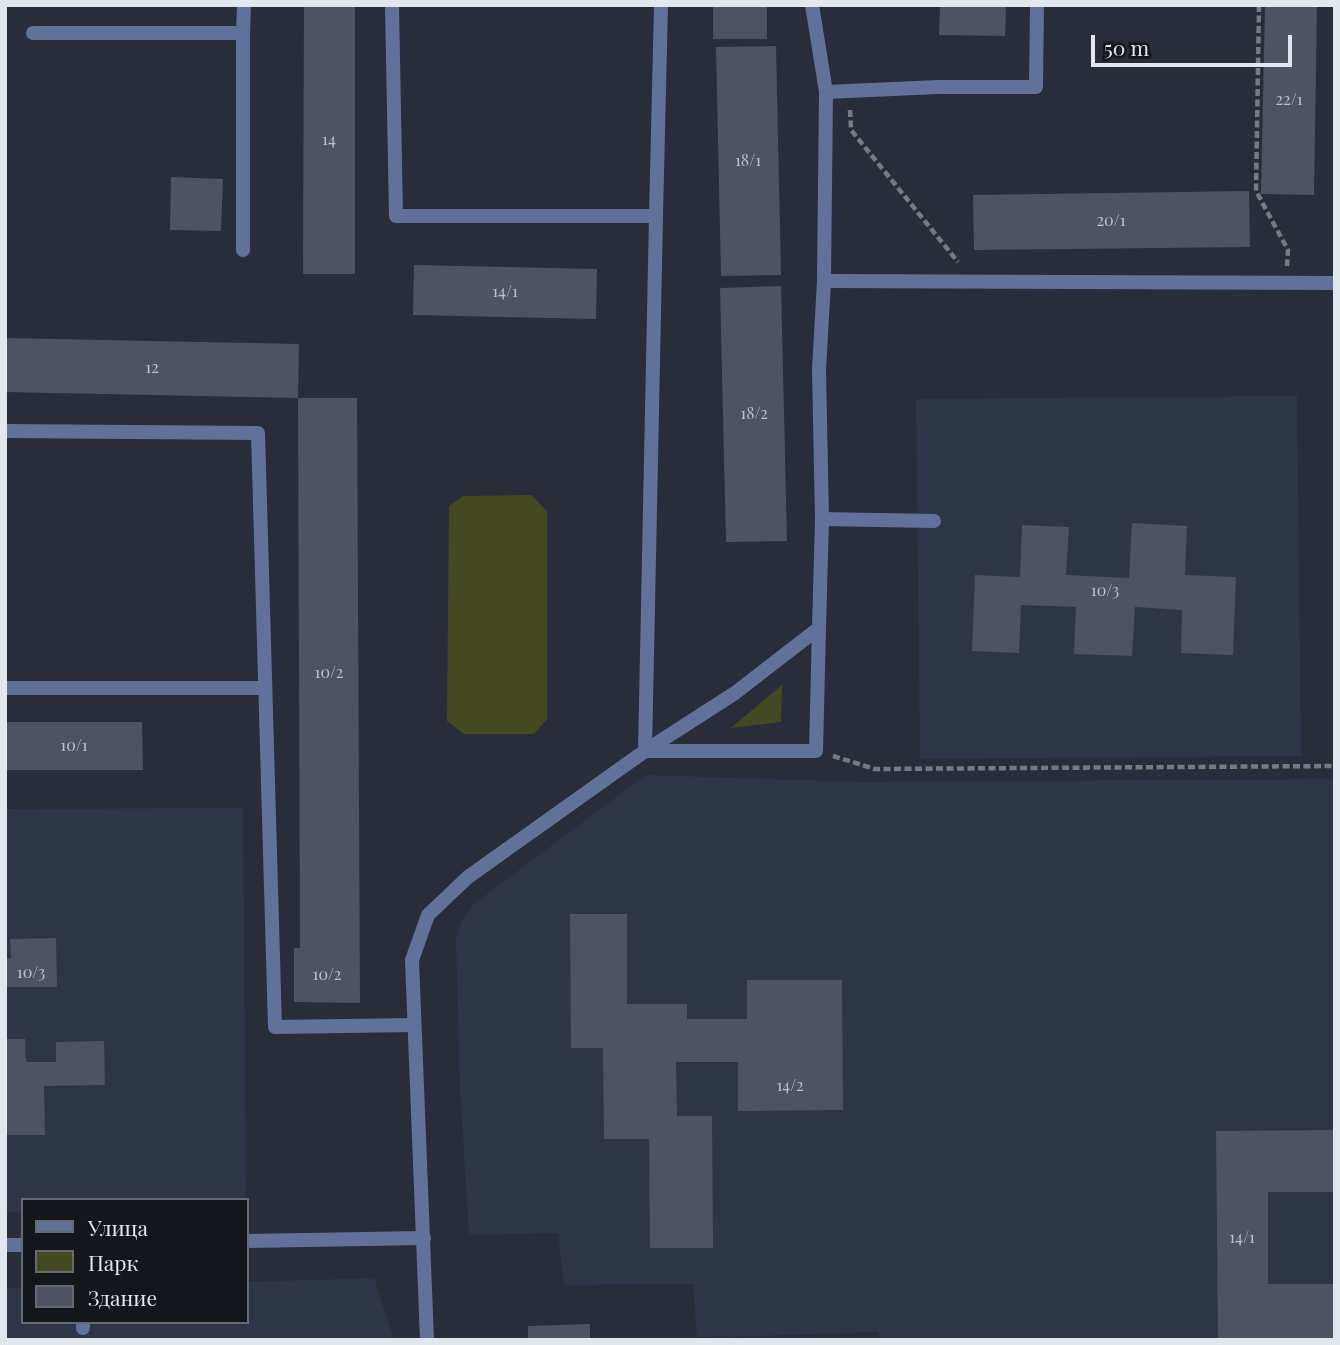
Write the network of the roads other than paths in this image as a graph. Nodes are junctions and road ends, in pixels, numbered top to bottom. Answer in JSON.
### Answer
{"nodes":[{"id":1,"x":244,"y":5,"type":"edge"},
{"id":2,"x":393,"y":5,"type":"edge"},
{"id":3,"x":661,"y":5,"type":"edge"},
{"id":4,"x":812,"y":5,"type":"edge"},
{"id":5,"x":1037,"y":5,"type":"edge"},
{"id":6,"x":33,"y":33,"type":"dead end"},
{"id":7,"x":243,"y":33,"type":"junction"},
{"id":8,"x":826,"y":92,"type":"junction"},
{"id":9,"x":656,"y":216,"type":"junction"},
{"id":10,"x":243,"y":250,"type":"dead end"},
{"id":11,"x":824,"y":281,"type":"junction"},
{"id":12,"x":1335,"y":285,"type":"edge"},
{"id":13,"x":5,"y":431,"type":"edge"},
{"id":14,"x":822,"y":519,"type":"junction"},
{"id":15,"x":934,"y":521,"type":"dead end"},
{"id":16,"x":819,"y":628,"type":"junction"},
{"id":17,"x":5,"y":688,"type":"edge"},
{"id":18,"x":265,"y":688,"type":"junction"},
{"id":19,"x":645,"y":751,"type":"junction"},
{"id":20,"x":414,"y":1025,"type":"junction"},
{"id":21,"x":424,"y":1238,"type":"junction"},
{"id":22,"x":248,"y":1241,"type":"edge"},
{"id":23,"x":427,"y":1340,"type":"edge"}],
"edges":[{"from":1,"to":7,"type":"street"},
{"from":2,"to":9,"type":"street"},
{"from":3,"to":9,"type":"street"},
{"from":4,"to":8,"type":"street"},
{"from":5,"to":8,"type":"street"},
{"from":6,"to":7,"type":"street"},
{"from":7,"to":10,"type":"street"},
{"from":8,"to":11,"type":"street"},
{"from":9,"to":19,"type":"street"},
{"from":11,"to":12,"type":"street"},
{"from":11,"to":14,"type":"street"},
{"from":13,"to":18,"type":"street"},
{"from":14,"to":15,"type":"street"},
{"from":14,"to":16,"type":"street"},
{"from":16,"to":19,"type":"street"},
{"from":16,"to":19,"type":"street"},
{"from":17,"to":18,"type":"street"},
{"from":18,"to":20,"type":"street"},
{"from":19,"to":20,"type":"street"},
{"from":20,"to":21,"type":"street"},
{"from":21,"to":22,"type":"street"},
{"from":21,"to":23,"type":"street"}]}
